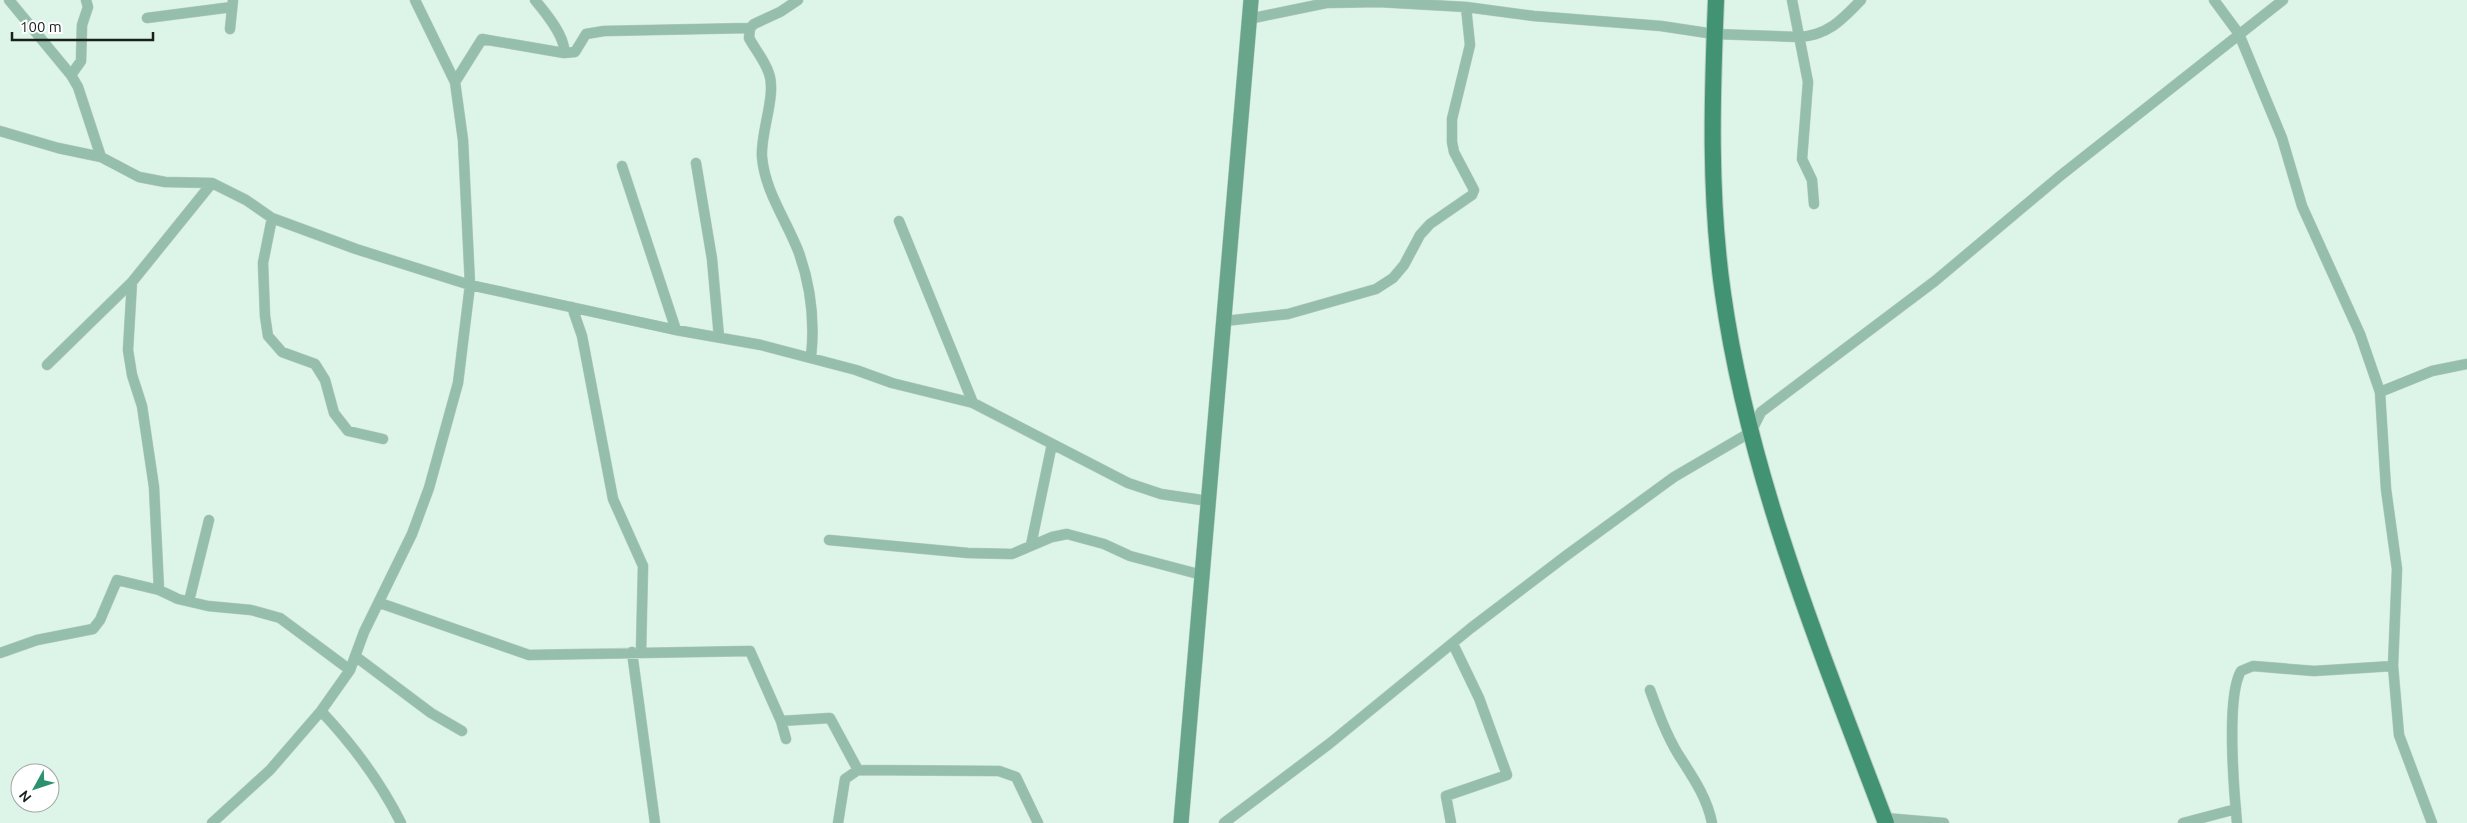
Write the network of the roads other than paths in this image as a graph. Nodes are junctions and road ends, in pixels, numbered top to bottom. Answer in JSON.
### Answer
{"nodes":[{"id":1,"x":9,"y":0,"type":"edge"},
{"id":2,"x":86,"y":0,"type":"edge"},
{"id":3,"x":416,"y":0,"type":"edge"},
{"id":4,"x":535,"y":0,"type":"edge"},
{"id":5,"x":798,"y":0,"type":"edge"},
{"id":6,"x":1251,"y":0,"type":"edge"},
{"id":7,"x":1716,"y":0,"type":"edge"},
{"id":8,"x":1792,"y":0,"type":"edge"},
{"id":9,"x":1861,"y":0,"type":"edge"},
{"id":10,"x":2214,"y":0,"type":"edge"},
{"id":11,"x":2283,"y":0,"type":"edge"},
{"id":12,"x":232,"y":3,"type":"edge"},
{"id":13,"x":1466,"y":7,"type":"junction"},
{"id":14,"x":146,"y":18,"type":"dead end"},
{"id":15,"x":1249,"y":18,"type":"junction"},
{"id":16,"x":750,"y":28,"type":"junction"},
{"id":17,"x":230,"y":29,"type":"dead end"},
{"id":18,"x":1714,"y":34,"type":"junction"},
{"id":19,"x":2239,"y":34,"type":"junction"},
{"id":20,"x":1798,"y":37,"type":"junction"},
{"id":21,"x":564,"y":53,"type":"junction"},
{"id":22,"x":71,"y":74,"type":"junction"},
{"id":23,"x":456,"y":82,"type":"junction"},
{"id":24,"x":0,"y":130,"type":"edge"},
{"id":25,"x":101,"y":157,"type":"junction"},
{"id":26,"x":696,"y":163,"type":"dead end"},
{"id":27,"x":622,"y":166,"type":"dead end"},
{"id":28,"x":212,"y":183,"type":"junction"},
{"id":29,"x":1814,"y":204,"type":"dead end"},
{"id":30,"x":272,"y":218,"type":"junction"},
{"id":31,"x":899,"y":221,"type":"dead end"},
{"id":32,"x":132,"y":282,"type":"junction"},
{"id":33,"x":470,"y":285,"type":"junction"},
{"id":34,"x":572,"y":307,"type":"junction"},
{"id":35,"x":1225,"y":321,"type":"junction"},
{"id":36,"x":676,"y":330,"type":"junction"},
{"id":37,"x":719,"y":337,"type":"junction"},
{"id":38,"x":811,"y":357,"type":"junction"},
{"id":39,"x":2467,"y":364,"type":"edge"},
{"id":40,"x":47,"y":365,"type":"dead end"},
{"id":41,"x":2380,"y":392,"type":"junction"},
{"id":42,"x":973,"y":403,"type":"junction"},
{"id":43,"x":1751,"y":432,"type":"junction"},
{"id":44,"x":383,"y":440,"type":"dead end"},
{"id":45,"x":1052,"y":444,"type":"junction"},
{"id":46,"x":1208,"y":501,"type":"junction"},
{"id":47,"x":209,"y":520,"type":"dead end"},
{"id":48,"x":829,"y":540,"type":"dead end"},
{"id":49,"x":1031,"y":545,"type":"junction"},
{"id":50,"x":1202,"y":575,"type":"junction"},
{"id":51,"x":159,"y":590,"type":"junction"},
{"id":52,"x":189,"y":601,"type":"junction"},
{"id":53,"x":380,"y":603,"type":"junction"},
{"id":54,"x":1452,"y":644,"type":"junction"},
{"id":55,"x":636,"y":652,"type":"junction"},
{"id":56,"x":0,"y":653,"type":"edge"},
{"id":57,"x":355,"y":656,"type":"junction"},
{"id":58,"x":2393,"y":666,"type":"junction"},
{"id":59,"x":350,"y":670,"type":"junction"},
{"id":60,"x":1650,"y":690,"type":"dead end"},
{"id":61,"x":321,"y":711,"type":"junction"},
{"id":62,"x":781,"y":720,"type":"junction"},
{"id":63,"x":462,"y":731,"type":"dead end"},
{"id":64,"x":786,"y":739,"type":"dead end"},
{"id":65,"x":858,"y":770,"type":"junction"},
{"id":66,"x":2236,"y":809,"type":"junction"},
{"id":67,"x":1886,"y":821,"type":"edge"},
{"id":68,"x":212,"y":823,"type":"edge"},
{"id":69,"x":401,"y":823,"type":"edge"},
{"id":70,"x":655,"y":823,"type":"edge"},
{"id":71,"x":838,"y":823,"type":"edge"},
{"id":72,"x":1038,"y":823,"type":"edge"},
{"id":73,"x":1181,"y":823,"type":"edge"},
{"id":74,"x":1224,"y":823,"type":"edge"},
{"id":75,"x":1451,"y":823,"type":"edge"},
{"id":76,"x":1712,"y":823,"type":"edge"},
{"id":77,"x":1944,"y":823,"type":"edge"},
{"id":78,"x":2183,"y":823,"type":"edge"},
{"id":79,"x":2237,"y":823,"type":"edge"},
{"id":80,"x":2432,"y":823,"type":"edge"}],
"edges":[{"from":1,"to":22,"type":"street"},
{"from":2,"to":22,"type":"street"},
{"from":3,"to":23,"type":"street"},
{"from":4,"to":21,"type":"street"},
{"from":5,"to":16,"type":"street"},
{"from":6,"to":15,"type":"main road"},
{"from":7,"to":18,"type":"main road"},
{"from":8,"to":20,"type":"street"},
{"from":9,"to":20,"type":"street"},
{"from":10,"to":19,"type":"street"},
{"from":11,"to":19,"type":"street"},
{"from":12,"to":14,"type":"street"},
{"from":12,"to":17,"type":"street"},
{"from":13,"to":15,"type":"street"},
{"from":13,"to":18,"type":"street"},
{"from":13,"to":35,"type":"street"},
{"from":15,"to":35,"type":"main road"},
{"from":16,"to":21,"type":"street"},
{"from":16,"to":38,"type":"street"},
{"from":18,"to":20,"type":"street"},
{"from":18,"to":43,"type":"main road"},
{"from":19,"to":41,"type":"street"},
{"from":19,"to":43,"type":"street"},
{"from":20,"to":29,"type":"street"},
{"from":21,"to":23,"type":"street"},
{"from":22,"to":25,"type":"street"},
{"from":23,"to":33,"type":"street"},
{"from":24,"to":25,"type":"street"},
{"from":25,"to":28,"type":"street"},
{"from":26,"to":37,"type":"street"},
{"from":27,"to":36,"type":"street"},
{"from":28,"to":30,"type":"street"},
{"from":28,"to":32,"type":"street"},
{"from":30,"to":33,"type":"street"},
{"from":30,"to":44,"type":"street"},
{"from":31,"to":42,"type":"street"},
{"from":32,"to":40,"type":"street"},
{"from":32,"to":51,"type":"street"},
{"from":33,"to":34,"type":"street"},
{"from":33,"to":53,"type":"street"},
{"from":34,"to":36,"type":"street"},
{"from":34,"to":55,"type":"street"},
{"from":35,"to":46,"type":"main road"},
{"from":36,"to":37,"type":"street"},
{"from":37,"to":38,"type":"street"},
{"from":38,"to":42,"type":"street"},
{"from":39,"to":41,"type":"street"},
{"from":41,"to":58,"type":"street"},
{"from":42,"to":45,"type":"street"},
{"from":43,"to":54,"type":"street"},
{"from":43,"to":67,"type":"main road"},
{"from":45,"to":46,"type":"street"},
{"from":45,"to":49,"type":"street"},
{"from":46,"to":50,"type":"main road"},
{"from":47,"to":52,"type":"street"},
{"from":48,"to":49,"type":"street"},
{"from":49,"to":50,"type":"street"},
{"from":50,"to":73,"type":"main road"},
{"from":51,"to":52,"type":"street"},
{"from":51,"to":56,"type":"street"},
{"from":52,"to":59,"type":"street"},
{"from":53,"to":55,"type":"street"},
{"from":53,"to":57,"type":"street"},
{"from":54,"to":74,"type":"street"},
{"from":54,"to":75,"type":"street"},
{"from":55,"to":62,"type":"street"},
{"from":55,"to":70,"type":"street"},
{"from":57,"to":59,"type":"street"},
{"from":57,"to":63,"type":"street"},
{"from":58,"to":66,"type":"street"},
{"from":58,"to":80,"type":"street"},
{"from":59,"to":61,"type":"street"},
{"from":60,"to":76,"type":"street"},
{"from":61,"to":68,"type":"street"},
{"from":61,"to":69,"type":"street"},
{"from":62,"to":64,"type":"street"},
{"from":62,"to":65,"type":"street"},
{"from":65,"to":71,"type":"street"},
{"from":65,"to":72,"type":"street"},
{"from":66,"to":78,"type":"street"},
{"from":66,"to":79,"type":"street"},
{"from":67,"to":77,"type":"street"}]}
